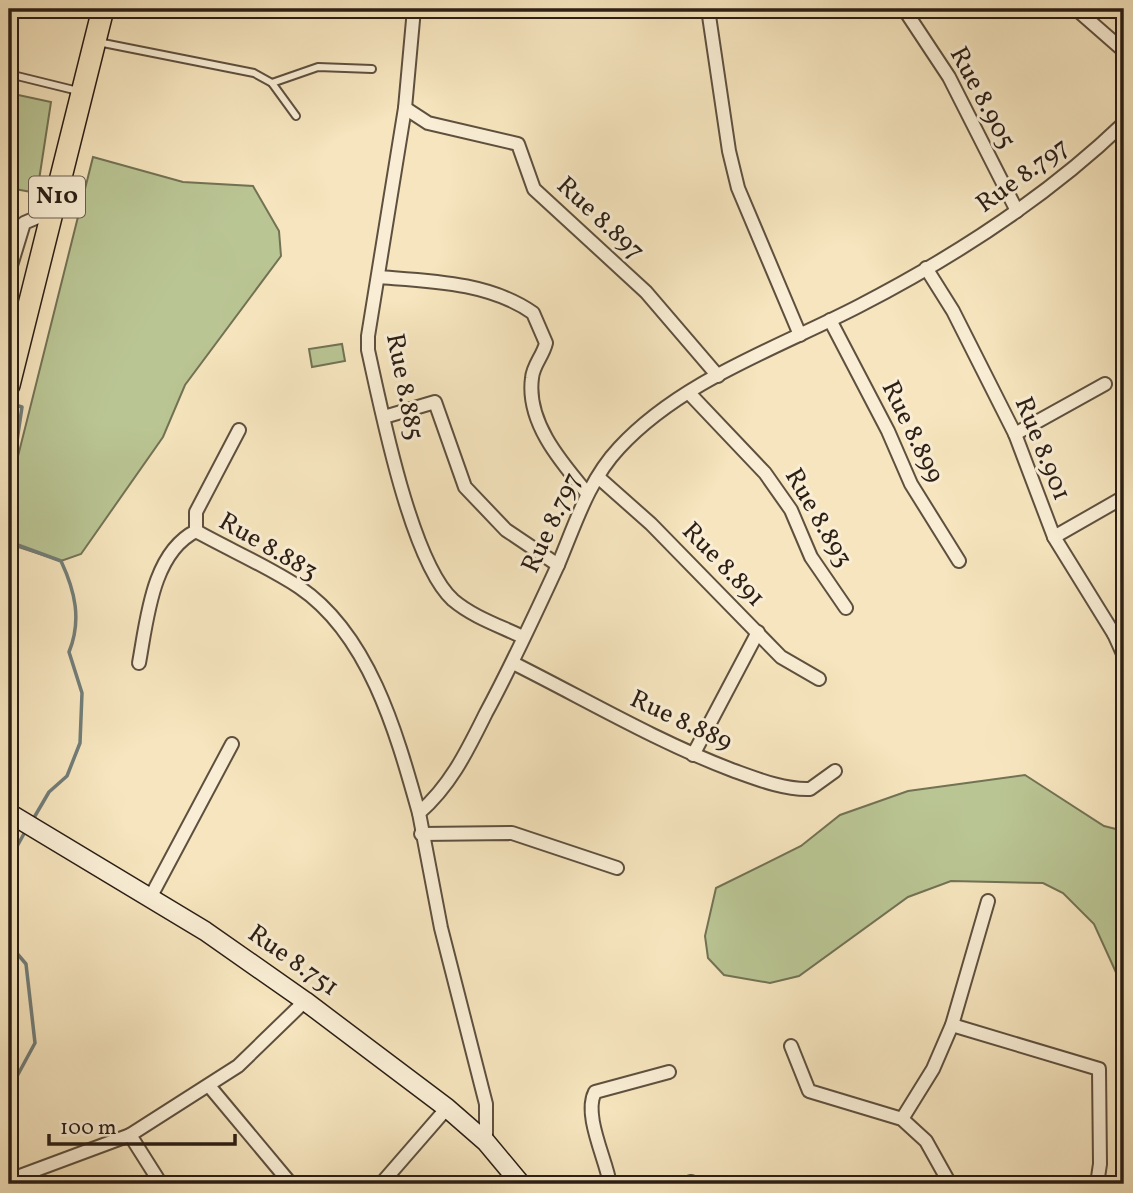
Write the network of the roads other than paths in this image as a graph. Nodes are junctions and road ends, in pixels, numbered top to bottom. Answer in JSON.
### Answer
{"nodes":[{"id":1,"x":103,"y":9,"type":"edge"},
{"id":2,"x":414,"y":9,"type":"edge"},
{"id":3,"x":708,"y":9,"type":"edge"},
{"id":4,"x":904,"y":9,"type":"edge"},
{"id":5,"x":1076,"y":9,"type":"edge"},
{"id":6,"x":96,"y":42,"type":"junction"},
{"id":7,"x":1124,"y":51,"type":"edge"},
{"id":8,"x":372,"y":69,"type":"dead end"},
{"id":9,"x":9,"y":74,"type":"edge"},
{"id":10,"x":272,"y":83,"type":"junction"},
{"id":11,"x":84,"y":92,"type":"junction"},
{"id":12,"x":405,"y":108,"type":"junction"},
{"id":13,"x":296,"y":116,"type":"dead end"},
{"id":14,"x":1124,"y":123,"type":"edge"},
{"id":15,"x":1017,"y":211,"type":"junction"},
{"id":16,"x":52,"y":218,"type":"junction"},
{"id":17,"x":926,"y":268,"type":"junction"},
{"id":18,"x":9,"y":272,"type":"edge"},
{"id":19,"x":378,"y":277,"type":"junction"},
{"id":20,"x":831,"y":320,"type":"junction"},
{"id":21,"x":800,"y":335,"type":"junction"},
{"id":22,"x":718,"y":376,"type":"junction"},
{"id":23,"x":1105,"y":384,"type":"dead end"},
{"id":24,"x":9,"y":385,"type":"edge"},
{"id":25,"x":689,"y":393,"type":"junction"},
{"id":26,"x":384,"y":417,"type":"junction"},
{"id":27,"x":239,"y":430,"type":"dead end"},
{"id":28,"x":1015,"y":434,"type":"junction"},
{"id":29,"x":598,"y":477,"type":"junction"},
{"id":30,"x":587,"y":494,"type":"junction"},
{"id":31,"x":1124,"y":498,"type":"edge"},
{"id":32,"x":196,"y":531,"type":"junction"},
{"id":33,"x":1054,"y":537,"type":"junction"},
{"id":34,"x":959,"y":561,"type":"dead end"},
{"id":35,"x":558,"y":565,"type":"junction"},
{"id":36,"x":846,"y":608,"type":"dead end"},
{"id":37,"x":1119,"y":631,"type":"edge"},
{"id":38,"x":758,"y":632,"type":"junction"},
{"id":39,"x":523,"y":638,"type":"junction"},
{"id":40,"x":1124,"y":656,"type":"edge"},
{"id":41,"x":139,"y":663,"type":"dead end"},
{"id":42,"x":513,"y":663,"type":"junction"},
{"id":43,"x":819,"y":679,"type":"dead end"},
{"id":44,"x":232,"y":744,"type":"dead end"},
{"id":45,"x":694,"y":755,"type":"junction"},
{"id":46,"x":835,"y":771,"type":"dead end"},
{"id":47,"x":9,"y":813,"type":"edge"},
{"id":48,"x":419,"y":813,"type":"junction"},
{"id":49,"x":421,"y":834,"type":"junction"},
{"id":50,"x":617,"y":868,"type":"dead end"},
{"id":51,"x":150,"y":898,"type":"junction"},
{"id":52,"x":988,"y":901,"type":"dead end"},
{"id":53,"x":306,"y":1001,"type":"junction"},
{"id":54,"x":952,"y":1025,"type":"junction"},
{"id":55,"x":791,"y":1046,"type":"dead end"},
{"id":56,"x":669,"y":1072,"type":"dead end"},
{"id":57,"x":210,"y":1087,"type":"junction"},
{"id":58,"x":447,"y":1108,"type":"junction"},
{"id":59,"x":902,"y":1119,"type":"junction"},
{"id":60,"x":130,"y":1135,"type":"junction"},
{"id":61,"x":486,"y":1142,"type":"junction"},
{"id":62,"x":9,"y":1180,"type":"edge"},
{"id":63,"x":161,"y":1184,"type":"edge"},
{"id":64,"x":291,"y":1184,"type":"edge"},
{"id":65,"x":381,"y":1184,"type":"edge"},
{"id":66,"x":521,"y":1184,"type":"edge"},
{"id":67,"x":610,"y":1184,"type":"edge"},
{"id":68,"x":687,"y":1184,"type":"edge"},
{"id":69,"x":696,"y":1184,"type":"edge"},
{"id":70,"x":950,"y":1184,"type":"edge"},
{"id":71,"x":1097,"y":1184,"type":"edge"}],
"edges":[{"from":1,"to":6,"type":"highway","number":"N10"},
{"from":2,"to":12,"type":"street","name":"Rue 8.885"},
{"from":3,"to":21,"type":"street"},
{"from":4,"to":15,"type":"street","name":"Rue 8.905"},
{"from":5,"to":7,"type":"street"},
{"from":6,"to":10,"type":"lane"},
{"from":6,"to":11,"type":"highway","number":"N10"},
{"from":8,"to":10,"type":"lane"},
{"from":9,"to":11,"type":"lane"},
{"from":10,"to":13,"type":"lane"},
{"from":11,"to":16,"type":"highway","number":"N10"},
{"from":12,"to":19,"type":"street","name":"Rue 8.885"},
{"from":12,"to":22,"type":"street","name":"Rue 8.897"},
{"from":14,"to":15,"type":"street","name":"Rue 8.797"},
{"from":15,"to":17,"type":"street","name":"Rue 8.797"},
{"from":16,"to":18,"type":"street"},
{"from":16,"to":24,"type":"highway","number":"N10"},
{"from":17,"to":20,"type":"street","name":"Rue 8.797"},
{"from":17,"to":28,"type":"street","name":"Rue 8.901"},
{"from":19,"to":26,"type":"street","name":"Rue 8.885"},
{"from":19,"to":30,"type":"street"},
{"from":20,"to":21,"type":"street","name":"Rue 8.797"},
{"from":20,"to":34,"type":"street","name":"Rue 8.899"},
{"from":21,"to":22,"type":"street","name":"Rue 8.797"},
{"from":22,"to":25,"type":"street","name":"Rue 8.797"},
{"from":23,"to":28,"type":"street"},
{"from":25,"to":29,"type":"street","name":"Rue 8.797"},
{"from":25,"to":36,"type":"street","name":"Rue 8.893"},
{"from":26,"to":35,"type":"street"},
{"from":26,"to":39,"type":"street","name":"Rue 8.885"},
{"from":27,"to":32,"type":"street","name":"Rue 8.883"},
{"from":28,"to":33,"type":"street","name":"Rue 8.901"},
{"from":29,"to":30,"type":"street","name":"Rue 8.797"},
{"from":29,"to":38,"type":"street","name":"Rue 8.891"},
{"from":30,"to":35,"type":"street","name":"Rue 8.797"},
{"from":31,"to":33,"type":"street"},
{"from":32,"to":41,"type":"street"},
{"from":32,"to":48,"type":"street","name":"Rue 8.883"},
{"from":33,"to":37,"type":"street","name":"Rue 8.901"},
{"from":35,"to":39,"type":"street","name":"Rue 8.797"},
{"from":37,"to":40,"type":"street","name":"Rue 8.901"},
{"from":38,"to":43,"type":"street","name":"Rue 8.891"},
{"from":38,"to":45,"type":"street"},
{"from":39,"to":42,"type":"street","name":"Rue 8.797"},
{"from":42,"to":45,"type":"street","name":"Rue 8.889"},
{"from":42,"to":48,"type":"street","name":"Rue 8.797"},
{"from":44,"to":51,"type":"street"},
{"from":45,"to":46,"type":"street","name":"Rue 8.889"},
{"from":47,"to":51,"type":"main road","name":"Rue 8.751"},
{"from":48,"to":49,"type":"street"},
{"from":49,"to":50,"type":"street"},
{"from":49,"to":61,"type":"street"},
{"from":51,"to":53,"type":"main road","name":"Rue 8.751"},
{"from":52,"to":54,"type":"street"},
{"from":53,"to":57,"type":"street"},
{"from":53,"to":58,"type":"main road","name":"Rue 8.751"},
{"from":54,"to":59,"type":"street"},
{"from":54,"to":71,"type":"street"},
{"from":55,"to":59,"type":"street"},
{"from":56,"to":67,"type":"street"},
{"from":57,"to":60,"type":"street"},
{"from":57,"to":64,"type":"street"},
{"from":58,"to":61,"type":"main road","name":"Rue 8.751"},
{"from":58,"to":65,"type":"street"},
{"from":59,"to":70,"type":"street"},
{"from":60,"to":62,"type":"street"},
{"from":60,"to":63,"type":"street"},
{"from":61,"to":66,"type":"main road","name":"Rue 8.751"},
{"from":68,"to":69,"type":"street"}]}
